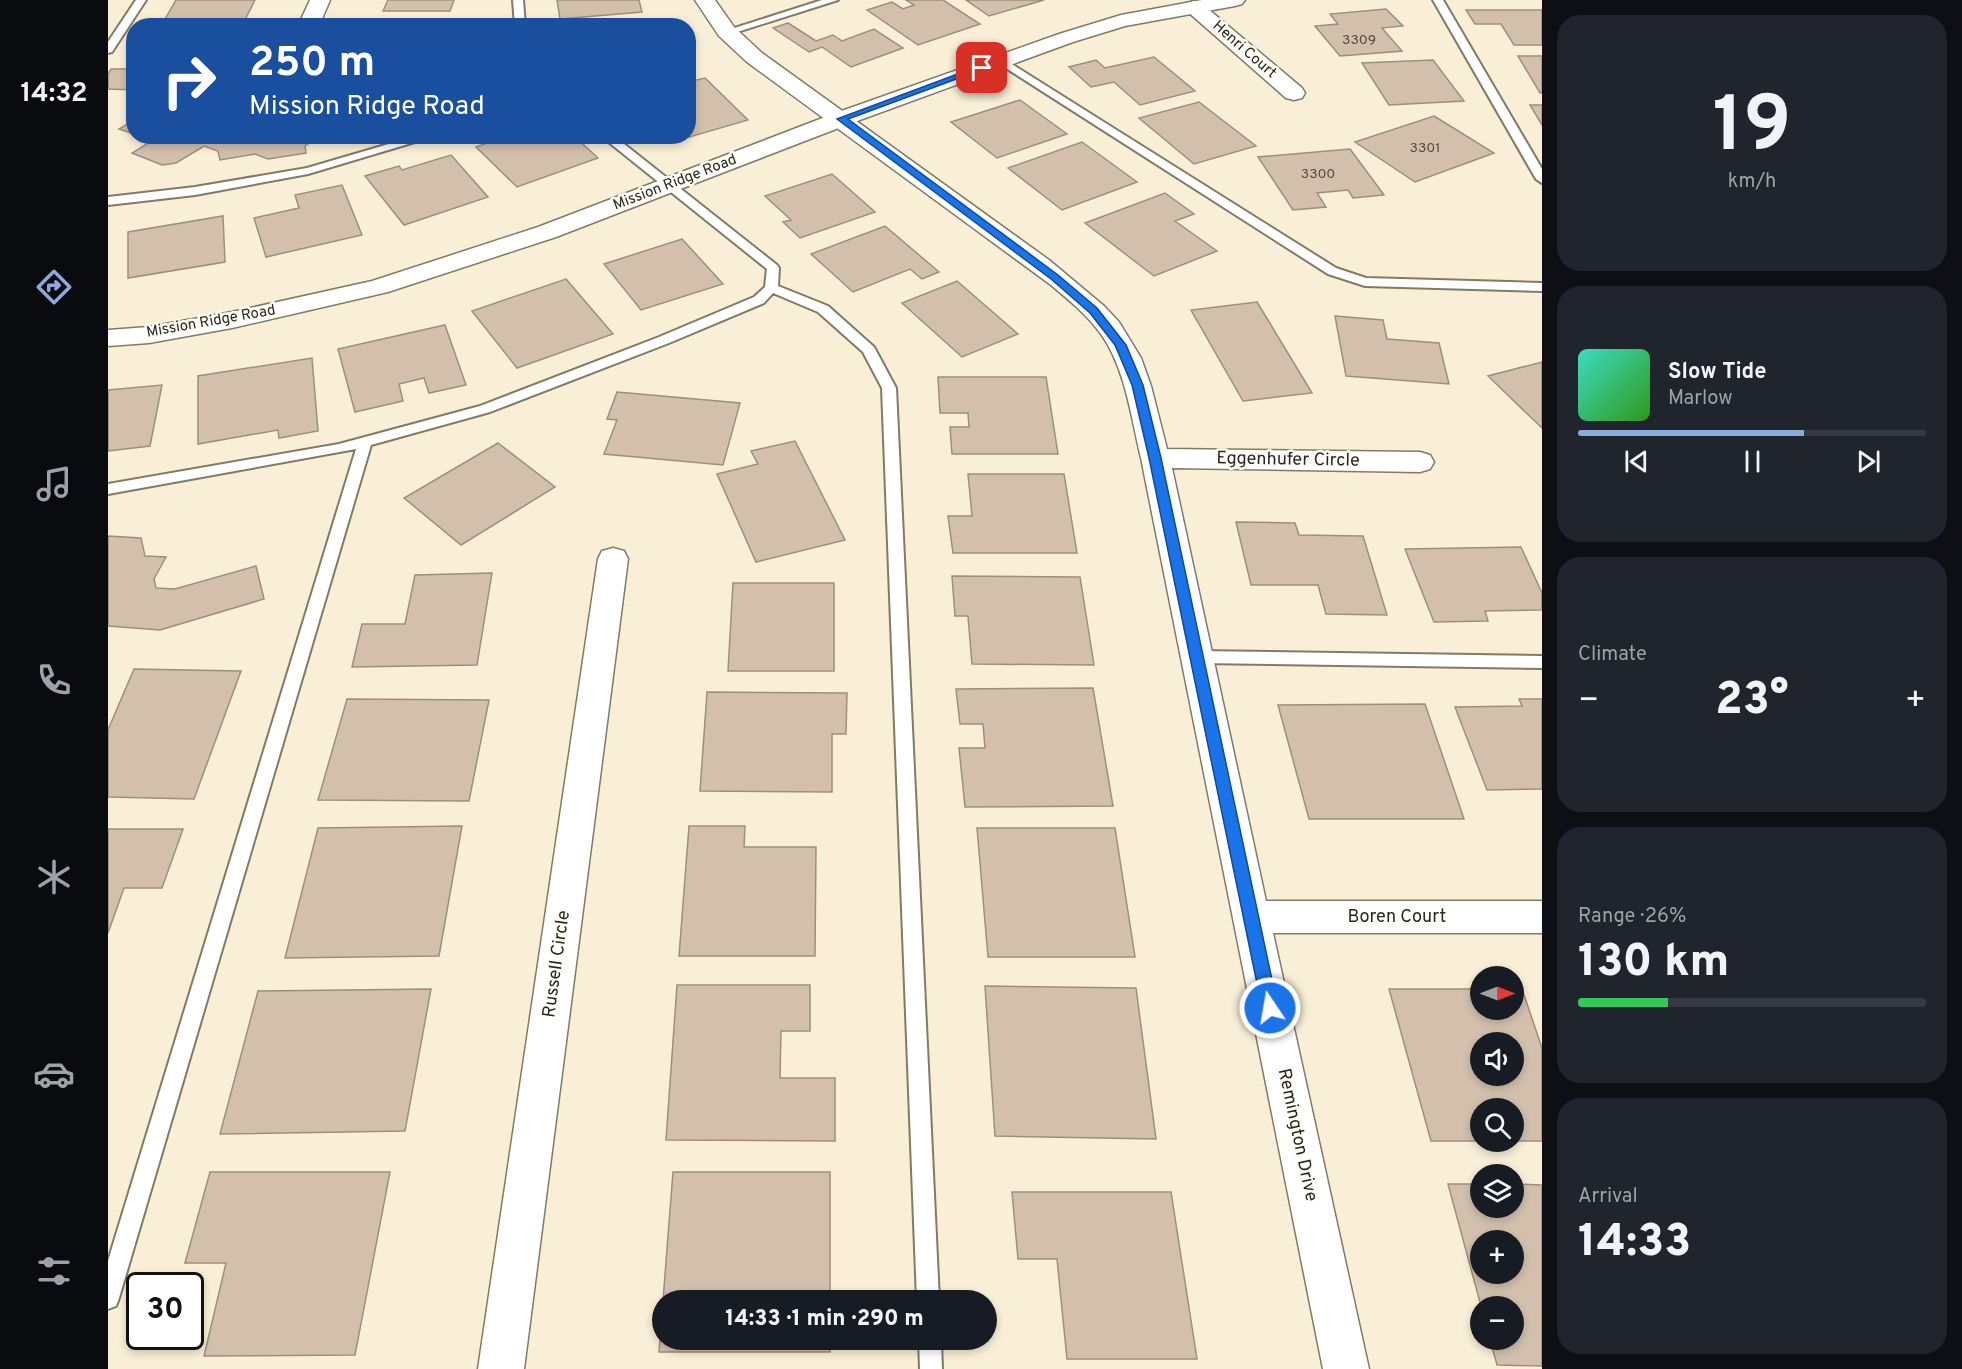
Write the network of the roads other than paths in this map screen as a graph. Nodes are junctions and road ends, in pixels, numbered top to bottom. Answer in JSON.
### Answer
{"nodes":[{"id":1,"x":141,"y":0,"type":"edge"},
{"id":2,"x":320,"y":0,"type":"edge"},
{"id":3,"x":518,"y":0,"type":"edge"},
{"id":4,"x":705,"y":0,"type":"edge"},
{"id":5,"x":833,"y":0,"type":"edge"},
{"id":6,"x":1235,"y":0,"type":"edge"},
{"id":7,"x":1438,"y":0,"type":"edge"},
{"id":8,"x":1194,"y":7,"type":"junction"},
{"id":9,"x":129,"y":18,"type":"edge"},
{"id":10,"x":312,"y":18,"type":"edge"},
{"id":11,"x":518,"y":18,"type":"edge"},
{"id":12,"x":126,"y":23,"type":"edge"},
{"id":13,"x":727,"y":32,"type":"junction"},
{"id":14,"x":108,"y":50,"type":"edge"},
{"id":15,"x":1002,"y":61,"type":"junction"},
{"id":16,"x":1294,"y":93,"type":"dead end"},
{"id":17,"x":841,"y":119,"type":"junction"},
{"id":18,"x":402,"y":144,"type":"edge"},
{"id":19,"x":616,"y":144,"type":"edge"},
{"id":20,"x":1542,"y":179,"type":"edge"},
{"id":21,"x":667,"y":186,"type":"junction"},
{"id":22,"x":108,"y":201,"type":"edge"},
{"id":23,"x":1542,"y":287,"type":"edge"},
{"id":24,"x":771,"y":288,"type":"junction"},
{"id":25,"x":108,"y":338,"type":"edge"},
{"id":26,"x":365,"y":442,"type":"junction"},
{"id":27,"x":1155,"y":458,"type":"junction"},
{"id":28,"x":1420,"y":462,"type":"dead end"},
{"id":29,"x":108,"y":489,"type":"edge"},
{"id":30,"x":613,"y":559,"type":"dead end"},
{"id":31,"x":1197,"y":657,"type":"junction"},
{"id":32,"x":1542,"y":662,"type":"edge"},
{"id":33,"x":1251,"y":917,"type":"junction"},
{"id":34,"x":1542,"y":917,"type":"edge"},
{"id":35,"x":928,"y":1290,"type":"edge"},
{"id":36,"x":108,"y":1298,"type":"edge"},
{"id":37,"x":930,"y":1350,"type":"edge"},
{"id":38,"x":501,"y":1369,"type":"edge"},
{"id":39,"x":931,"y":1369,"type":"edge"},
{"id":40,"x":1346,"y":1369,"type":"edge"}],
"edges":[{"from":1,"to":9,"type":"lane"},
{"from":2,"to":10,"type":"street"},
{"from":3,"to":11,"type":"lane"},
{"from":4,"to":13,"type":"street","name":"Remington Drive"},
{"from":5,"to":13,"type":"lane"},
{"from":6,"to":8,"type":"street","name":"Mission Ridge Road"},
{"from":7,"to":20,"type":"lane"},
{"from":8,"to":15,"type":"street","name":"Mission Ridge Road"},
{"from":8,"to":16,"type":"street","name":"Henri Court"},
{"from":12,"to":14,"type":"lane"},
{"from":13,"to":17,"type":"street","name":"Remington Drive"},
{"from":15,"to":17,"type":"street","name":"Mission Ridge Road"},
{"from":15,"to":23,"type":"lane"},
{"from":17,"to":21,"type":"street","name":"Mission Ridge Road"},
{"from":17,"to":27,"type":"street","name":"Remington Drive"},
{"from":18,"to":22,"type":"lane"},
{"from":19,"to":21,"type":"lane"},
{"from":21,"to":24,"type":"lane"},
{"from":21,"to":25,"type":"street","name":"Mission Ridge Road"},
{"from":24,"to":26,"type":"lane"},
{"from":24,"to":35,"type":"lane"},
{"from":26,"to":29,"type":"lane"},
{"from":26,"to":36,"type":"lane"},
{"from":27,"to":28,"type":"street","name":"Eggenhufer Circle"},
{"from":27,"to":31,"type":"street","name":"Remington Drive"},
{"from":30,"to":38,"type":"street","name":"Russell Circle"},
{"from":31,"to":32,"type":"lane"},
{"from":31,"to":33,"type":"street","name":"Remington Drive"},
{"from":33,"to":34,"type":"street","name":"Boren Court"},
{"from":33,"to":40,"type":"street","name":"Remington Drive"},
{"from":37,"to":39,"type":"lane"}]}
